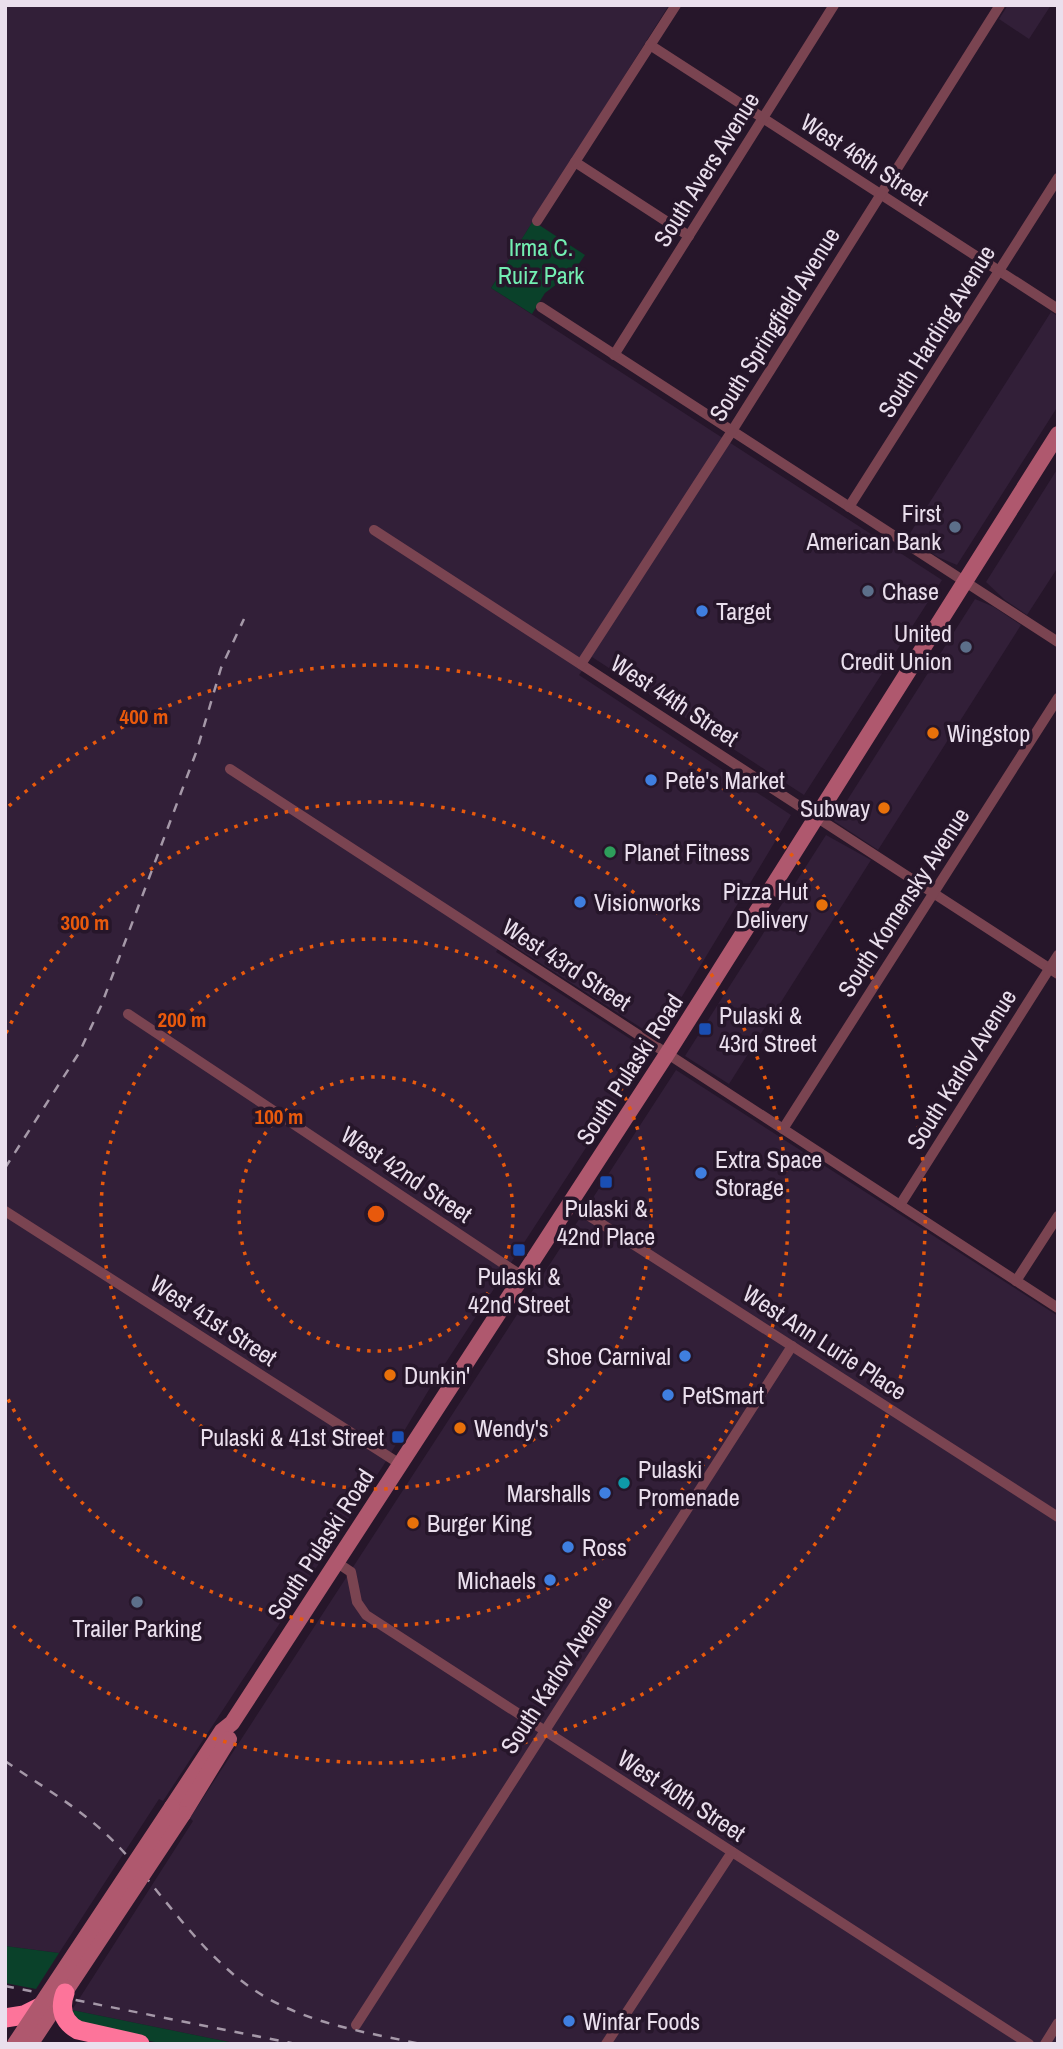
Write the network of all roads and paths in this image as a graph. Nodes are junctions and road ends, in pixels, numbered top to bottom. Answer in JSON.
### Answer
{"nodes":[{"id":1,"x":676,"y":5,"type":"edge"},
{"id":2,"x":835,"y":5,"type":"edge"},
{"id":3,"x":1000,"y":5,"type":"edge"},
{"id":4,"x":650,"y":45,"type":"junction"},
{"id":5,"x":763,"y":118,"type":"junction"},
{"id":6,"x":575,"y":162,"type":"junction"},
{"id":7,"x":1058,"y":178,"type":"edge"},
{"id":8,"x":881,"y":194,"type":"junction"},
{"id":9,"x":537,"y":221,"type":"dead end"},
{"id":10,"x":689,"y":236,"type":"junction"},
{"id":11,"x":999,"y":271,"type":"junction"},
{"id":12,"x":541,"y":307,"type":"dead end"},
{"id":13,"x":1058,"y":309,"type":"edge"},
{"id":14,"x":614,"y":355,"type":"junction"},
{"id":15,"x":732,"y":431,"type":"junction"},
{"id":16,"x":1058,"y":434,"type":"edge"},
{"id":17,"x":849,"y":507,"type":"junction"},
{"id":18,"x":374,"y":530,"type":"dead end"},
{"id":19,"x":964,"y":582,"type":"junction"},
{"id":20,"x":1058,"y":642,"type":"edge"},
{"id":21,"x":581,"y":664,"type":"junction"},
{"id":22,"x":1058,"y":698,"type":"edge"},
{"id":23,"x":230,"y":769,"type":"dead end"},
{"id":24,"x":816,"y":817,"type":"junction"},
{"id":25,"x":933,"y":893,"type":"junction"},
{"id":26,"x":1058,"y":955,"type":"edge"},
{"id":27,"x":1054,"y":971,"type":"edge"},
{"id":28,"x":128,"y":1014,"type":"dead end"},
{"id":29,"x":667,"y":1054,"type":"junction"},
{"id":30,"x":783,"y":1129,"type":"junction"},
{"id":31,"x":569,"y":1203,"type":"junction"},
{"id":32,"x":900,"y":1205,"type":"junction"},
{"id":33,"x":5,"y":1211,"type":"edge"},
{"id":34,"x":1058,"y":1216,"type":"edge"},
{"id":35,"x":522,"y":1276,"type":"junction"},
{"id":36,"x":1016,"y":1281,"type":"junction"},
{"id":37,"x":1058,"y":1308,"type":"edge"},
{"id":38,"x":792,"y":1346,"type":"junction"},
{"id":39,"x":400,"y":1464,"type":"junction"},
{"id":40,"x":1058,"y":1517,"type":"edge"},
{"id":41,"x":336,"y":1562,"type":"junction"},
{"id":42,"x":232,"y":1723,"type":"junction"},
{"id":43,"x":544,"y":1730,"type":"junction"},
{"id":44,"x":732,"y":1852,"type":"junction"},
{"id":45,"x":65,"y":1993,"type":"junction"},
{"id":46,"x":42,"y":2006,"type":"junction"},
{"id":47,"x":5,"y":2018,"type":"edge"},
{"id":48,"x":1058,"y":2023,"type":"edge"},
{"id":49,"x":356,"y":2025,"type":"dead end"},
{"id":50,"x":27,"y":2044,"type":"edge"},
{"id":51,"x":140,"y":2044,"type":"edge"},
{"id":52,"x":606,"y":2044,"type":"edge"},
{"id":53,"x":1029,"y":2044,"type":"edge"},
{"id":54,"x":1045,"y":2044,"type":"edge"}],
"edges":[{"from":1,"to":4,"type":"street"},
{"from":2,"to":5,"type":"street","name":"South Avers Avenue"},
{"from":3,"to":8,"type":"street","name":"South Springfield Avenue"},
{"from":4,"to":5,"type":"street","name":"West 46th Street"},
{"from":4,"to":6,"type":"street"},
{"from":5,"to":8,"type":"street","name":"West 46th Street"},
{"from":5,"to":10,"type":"street","name":"South Avers Avenue"},
{"from":6,"to":9,"type":"street"},
{"from":6,"to":10,"type":"street"},
{"from":7,"to":11,"type":"street","name":"South Harding Avenue"},
{"from":8,"to":11,"type":"street","name":"West 46th Street"},
{"from":8,"to":15,"type":"street","name":"South Springfield Avenue"},
{"from":10,"to":14,"type":"street","name":"South Avers Avenue"},
{"from":11,"to":13,"type":"street","name":"West 46th Street"},
{"from":11,"to":17,"type":"street","name":"South Harding Avenue"},
{"from":12,"to":14,"type":"street"},
{"from":14,"to":15,"type":"street"},
{"from":15,"to":17,"type":"street"},
{"from":15,"to":21,"type":"street","name":"South Springfield Avenue"},
{"from":16,"to":19,"type":"main road","name":"South Pulaski Road"},
{"from":17,"to":19,"type":"street"},
{"from":18,"to":21,"type":"street","name":"West 44th Street"},
{"from":19,"to":20,"type":"street"},
{"from":19,"to":24,"type":"main road","name":"South Pulaski Road"},
{"from":21,"to":24,"type":"street","name":"West 44th Street"},
{"from":22,"to":25,"type":"street","name":"South Komensky Avenue"},
{"from":23,"to":29,"type":"street","name":"West 43rd Street"},
{"from":24,"to":25,"type":"street","name":"West 44th Street"},
{"from":24,"to":29,"type":"main road","name":"South Pulaski Road"},
{"from":25,"to":27,"type":"street","name":"West 44th Street"},
{"from":25,"to":30,"type":"street","name":"South Komensky Avenue"},
{"from":26,"to":27,"type":"street","name":"South Karlov Avenue"},
{"from":27,"to":32,"type":"street","name":"South Karlov Avenue"},
{"from":28,"to":35,"type":"street","name":"West 42nd Street"},
{"from":29,"to":30,"type":"street","name":"West 43rd Street"},
{"from":29,"to":31,"type":"main road","name":"South Pulaski Road"},
{"from":30,"to":32,"type":"street","name":"West 43rd Street"},
{"from":31,"to":35,"type":"main road","name":"South Pulaski Road"},
{"from":31,"to":38,"type":"street","name":"West Ann Lurie Place"},
{"from":32,"to":36,"type":"street","name":"West 43rd Street"},
{"from":33,"to":39,"type":"street","name":"West 41st Street"},
{"from":34,"to":36,"type":"street"},
{"from":35,"to":39,"type":"main road","name":"South Pulaski Road"},
{"from":36,"to":37,"type":"street","name":"West 43rd Street"},
{"from":38,"to":40,"type":"street","name":"West Ann Lurie Place"},
{"from":38,"to":43,"type":"street","name":"South Karlov Avenue"},
{"from":39,"to":41,"type":"main road","name":"South Pulaski Road"},
{"from":41,"to":42,"type":"main road","name":"South Pulaski Road"},
{"from":41,"to":43,"type":"street","name":"West 40th Street"},
{"from":42,"to":45,"type":"main road","name":"South Pulaski Road","bridge":true},
{"from":42,"to":46,"type":"main road","name":"South Pulaski Road","bridge":true},
{"from":43,"to":44,"type":"street","name":"West 40th Street"},
{"from":43,"to":49,"type":"street","name":"South Karlov Avenue"},
{"from":44,"to":52,"type":"street"},
{"from":44,"to":53,"type":"street","name":"West 40th Street"},
{"from":45,"to":50,"type":"main road","name":"South Pulaski Road","bridge":true},
{"from":45,"to":51,"type":"highway","bridge":true},
{"from":46,"to":47,"type":"highway"},
{"from":46,"to":50,"type":"highway","bridge":true},
{"from":48,"to":54,"type":"street"}]}
